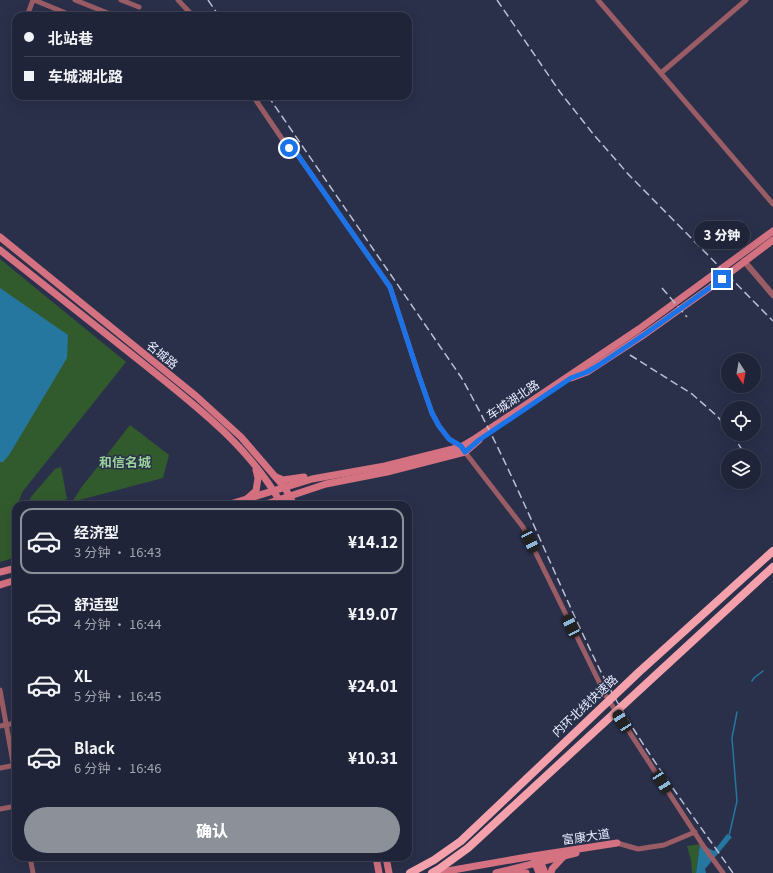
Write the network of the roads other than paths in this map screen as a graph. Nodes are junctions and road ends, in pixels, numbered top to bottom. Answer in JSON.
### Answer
{"nodes":[{"id":1,"x":34,"y":0,"type":"edge"},
{"id":2,"x":75,"y":0,"type":"edge"},
{"id":3,"x":121,"y":0,"type":"edge"},
{"id":4,"x":178,"y":0,"type":"edge"},
{"id":5,"x":598,"y":0,"type":"edge"},
{"id":6,"x":746,"y":0,"type":"edge"},
{"id":7,"x":139,"y":7,"type":"dead end"},
{"id":8,"x":29,"y":12,"type":"edge"},
{"id":9,"x":63,"y":12,"type":"edge"},
{"id":10,"x":105,"y":12,"type":"edge"},
{"id":11,"x":189,"y":12,"type":"edge"},
{"id":12,"x":661,"y":73,"type":"junction"},
{"id":13,"x":257,"y":100,"type":"edge"},
{"id":14,"x":773,"y":204,"type":"edge"},
{"id":15,"x":773,"y":231,"type":"edge"},
{"id":16,"x":0,"y":237,"type":"edge"},
{"id":17,"x":773,"y":240,"type":"edge"},
{"id":18,"x":0,"y":250,"type":"edge"},
{"id":19,"x":744,"y":261,"type":"junction"},
{"id":20,"x":773,"y":295,"type":"edge"},
{"id":21,"x":463,"y":449,"type":"junction"},
{"id":22,"x":385,"y":466,"type":"junction"},
{"id":23,"x":256,"y":468,"type":"junction"},
{"id":24,"x":275,"y":476,"type":"junction"},
{"id":25,"x":285,"y":488,"type":"junction"},
{"id":26,"x":274,"y":491,"type":"junction"},
{"id":27,"x":306,"y":491,"type":"junction"},
{"id":28,"x":290,"y":497,"type":"junction"},
{"id":29,"x":246,"y":500,"type":"junction"},
{"id":30,"x":242,"y":501,"type":"edge"},
{"id":31,"x":279,"y":501,"type":"edge"},
{"id":32,"x":282,"y":501,"type":"edge"},
{"id":33,"x":292,"y":501,"type":"edge"},
{"id":34,"x":299,"y":501,"type":"edge"},
{"id":35,"x":773,"y":551,"type":"edge"},
{"id":36,"x":773,"y":567,"type":"edge"},
{"id":37,"x":12,"y":569,"type":"edge"},
{"id":38,"x":0,"y":572,"type":"edge"},
{"id":39,"x":12,"y":581,"type":"edge"},
{"id":40,"x":0,"y":585,"type":"edge"},
{"id":41,"x":0,"y":690,"type":"edge"},
{"id":42,"x":12,"y":724,"type":"edge"},
{"id":43,"x":6,"y":725,"type":"junction"},
{"id":44,"x":0,"y":726,"type":"edge"},
{"id":45,"x":12,"y":752,"type":"edge"},
{"id":46,"x":12,"y":766,"type":"edge"},
{"id":47,"x":0,"y":768,"type":"edge"},
{"id":48,"x":12,"y":807,"type":"edge"},
{"id":49,"x":0,"y":809,"type":"edge"},
{"id":50,"x":695,"y":832,"type":"junction"},
{"id":51,"x":617,"y":843,"type":"junction"},
{"id":52,"x":536,"y":855,"type":"junction"},
{"id":53,"x":564,"y":856,"type":"junction"},
{"id":54,"x":455,"y":858,"type":"junction"},
{"id":55,"x":31,"y":861,"type":"edge"},
{"id":56,"x":377,"y":861,"type":"edge"},
{"id":57,"x":387,"y":861,"type":"edge"},
{"id":58,"x":537,"y":863,"type":"junction"},
{"id":59,"x":509,"y":870,"type":"junction"},
{"id":60,"x":33,"y":873,"type":"edge"},
{"id":61,"x":379,"y":873,"type":"edge"},
{"id":62,"x":389,"y":873,"type":"edge"},
{"id":63,"x":410,"y":873,"type":"edge"},
{"id":64,"x":432,"y":873,"type":"edge"},
{"id":65,"x":437,"y":873,"type":"edge"},
{"id":66,"x":496,"y":873,"type":"edge"},
{"id":67,"x":526,"y":873,"type":"edge"},
{"id":68,"x":538,"y":873,"type":"edge"},
{"id":69,"x":545,"y":873,"type":"edge"},
{"id":70,"x":551,"y":873,"type":"edge"},
{"id":71,"x":723,"y":873,"type":"edge"}],
"edges":[{"from":1,"to":8,"type":"street"},
{"from":1,"to":9,"type":"street"},
{"from":2,"to":10,"type":"street"},
{"from":3,"to":7,"type":"street"},
{"from":4,"to":11,"type":"street"},
{"from":5,"to":12,"type":"street"},
{"from":6,"to":12,"type":"street"},
{"from":12,"to":14,"type":"street"},
{"from":13,"to":21,"type":"street"},
{"from":15,"to":21,"type":"main road","name":"车城湖北路"},
{"from":16,"to":24,"type":"main road","name":"名城路"},
{"from":17,"to":19,"type":"main road","name":"车城湖北路"},
{"from":18,"to":23,"type":"main road","name":"名城路"},
{"from":19,"to":20,"type":"street"},
{"from":19,"to":21,"type":"main road","name":"车城湖北路"},
{"from":21,"to":22,"type":"main road","name":"车城湖北路"},
{"from":21,"to":27,"type":"main road","name":"车城湖北路"},
{"from":21,"to":50,"type":"street"},
{"from":22,"to":24,"type":"main road"},
{"from":22,"to":25,"type":"main road","name":"车城湖北路"},
{"from":23,"to":26,"type":"main road","name":"名城路"},
{"from":23,"to":29,"type":"main road"},
{"from":24,"to":25,"type":"main road","name":"名城路"},
{"from":25,"to":26,"type":"main road","name":"车城湖北路"},
{"from":25,"to":28,"type":"main road","name":"名城路"},
{"from":26,"to":29,"type":"main road","name":"车城湖北路"},
{"from":26,"to":31,"type":"main road","name":"名城路"},
{"from":27,"to":28,"type":"main road","name":"车城湖北路"},
{"from":27,"to":34,"type":"main road"},
{"from":28,"to":32,"type":"main road","name":"车城湖北路"},
{"from":28,"to":33,"type":"main road","name":"名城路"},
{"from":29,"to":30,"type":"main road","name":"车城湖北路"},
{"from":35,"to":63,"type":"highway","name":"内环北线快速路","bridge":true},
{"from":36,"to":54,"type":"highway","name":"内环北线快速路","bridge":true},
{"from":37,"to":38,"type":"main road"},
{"from":39,"to":40,"type":"main road"},
{"from":41,"to":43,"type":"street"},
{"from":42,"to":43,"type":"street"},
{"from":43,"to":44,"type":"street"},
{"from":43,"to":45,"type":"street"},
{"from":46,"to":47,"type":"street"},
{"from":48,"to":49,"type":"street"},
{"from":50,"to":51,"type":"street"},
{"from":50,"to":71,"type":"street"},
{"from":51,"to":52,"type":"main road","name":"富康大道"},
{"from":51,"to":53,"type":"main road","name":"富康大道"},
{"from":52,"to":58,"type":"main road"},
{"from":52,"to":65,"type":"main road","name":"富康大道"},
{"from":53,"to":58,"type":"main road","name":"富康大道"},
{"from":53,"to":70,"type":"main road"},
{"from":54,"to":64,"type":"highway","name":"内环北线快速路","bridge":true},
{"from":54,"to":65,"type":"highway","bridge":true},
{"from":55,"to":60,"type":"street"},
{"from":56,"to":61,"type":"main road"},
{"from":57,"to":62,"type":"main road"},
{"from":58,"to":59,"type":"main road","name":"富康大道"},
{"from":58,"to":68,"type":"main road"},
{"from":58,"to":69,"type":"main road"},
{"from":59,"to":66,"type":"main road","name":"富康大道"},
{"from":59,"to":67,"type":"main road"}]}
